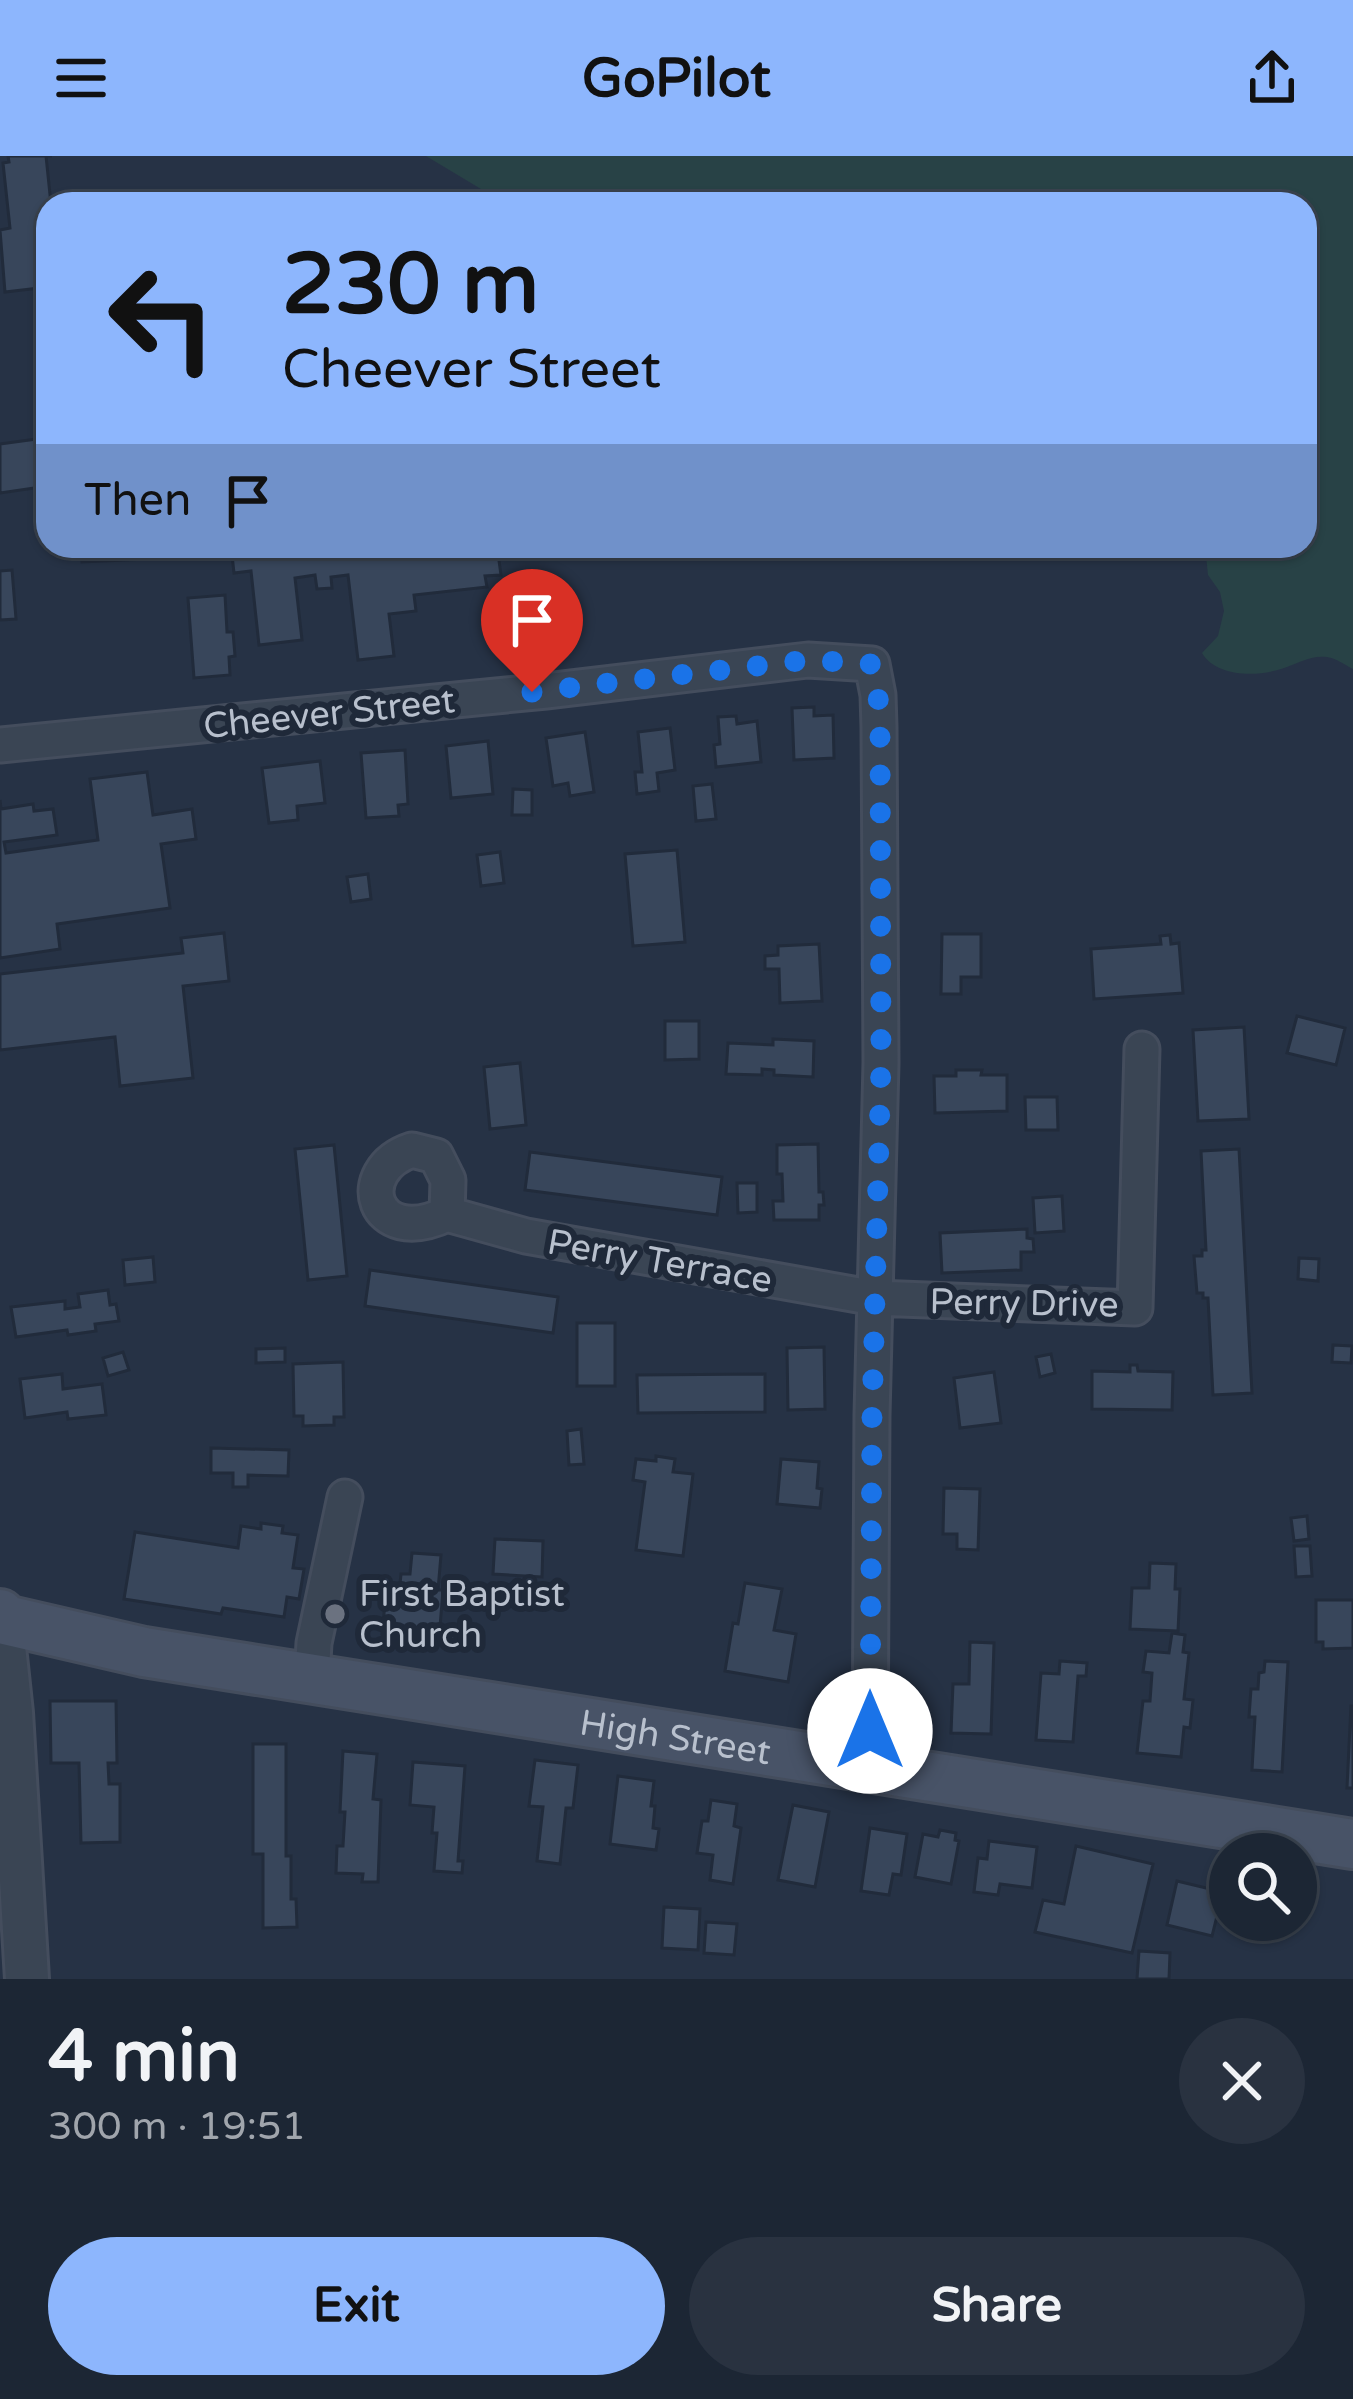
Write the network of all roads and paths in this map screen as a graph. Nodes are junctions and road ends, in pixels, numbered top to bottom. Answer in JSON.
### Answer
{"nodes":[{"id":1,"x":0,"y":745,"type":"edge"},
{"id":2,"x":1142,"y":1049,"type":"dead end"},
{"id":3,"x":448,"y":1214,"type":"dead end"},
{"id":4,"x":875,"y":1298,"type":"junction"},
{"id":5,"x":345,"y":1497,"type":"dead end"},
{"id":6,"x":0,"y":1617,"type":"edge"},
{"id":7,"x":312,"y":1677,"type":"junction"},
{"id":8,"x":870,"y":1766,"type":"junction"},
{"id":9,"x":1353,"y":1844,"type":"edge"},
{"id":10,"x":27,"y":1979,"type":"edge"}],
"edges":[{"from":1,"to":4,"type":"street","name":"Cheever Street"},
{"from":2,"to":4,"type":"street","name":"Perry Drive"},
{"from":3,"to":4,"type":"street","name":"Perry Terrace"},
{"from":4,"to":8,"type":"street"},
{"from":5,"to":7,"type":"street"},
{"from":6,"to":7,"type":"main road","name":"High Street"},
{"from":6,"to":10,"type":"street"},
{"from":7,"to":8,"type":"main road","name":"High Street"},
{"from":8,"to":9,"type":"main road","name":"High Street"}]}
